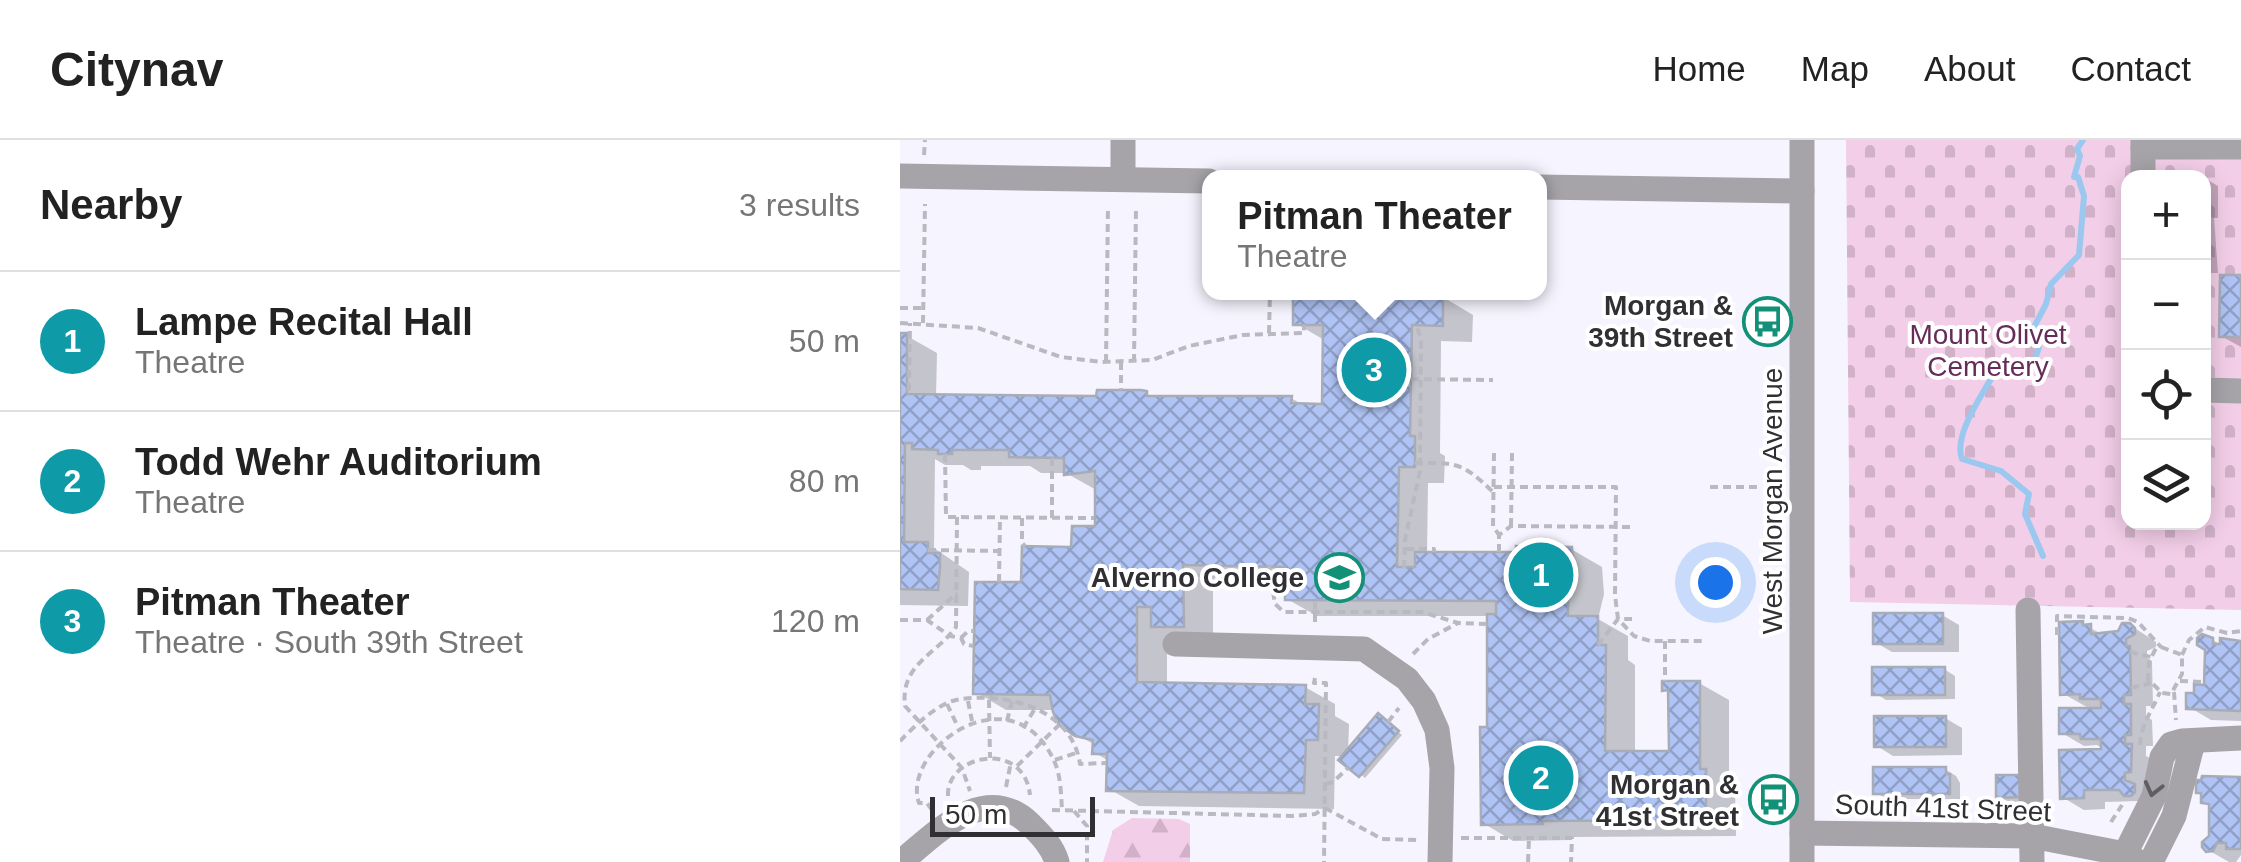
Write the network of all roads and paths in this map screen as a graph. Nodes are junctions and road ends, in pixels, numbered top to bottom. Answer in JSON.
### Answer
{"nodes":[{"id":1,"x":925,"y":140,"type":"edge"},
{"id":2,"x":1124,"y":140,"type":"edge"},
{"id":3,"x":1802,"y":140,"type":"edge"},
{"id":4,"x":2142,"y":144,"type":"edge"},
{"id":5,"x":2241,"y":147,"type":"edge"},
{"id":6,"x":924,"y":154,"type":"dead end"},
{"id":7,"x":2143,"y":170,"type":"edge"},
{"id":8,"x":900,"y":176,"type":"edge"},
{"id":9,"x":1123,"y":179,"type":"junction"},
{"id":10,"x":1202,"y":180,"type":"edge"},
{"id":11,"x":1547,"y":187,"type":"edge"},
{"id":12,"x":1802,"y":191,"type":"junction"},
{"id":13,"x":925,"y":204,"type":"dead end"},
{"id":14,"x":1108,"y":206,"type":"dead end"},
{"id":15,"x":1136,"y":206,"type":"dead end"},
{"id":16,"x":1759,"y":299,"type":"dead end"},
{"id":17,"x":1270,"y":300,"type":"edge"},
{"id":18,"x":900,"y":308,"type":"edge"},
{"id":19,"x":924,"y":308,"type":"junction"},
{"id":20,"x":1760,"y":322,"type":"dead end"},
{"id":21,"x":900,"y":323,"type":"edge"},
{"id":22,"x":910,"y":323,"type":"junction"},
{"id":23,"x":923,"y":323,"type":"junction"},
{"id":24,"x":1304,"y":325,"type":"dead end"},
{"id":25,"x":1416,"y":326,"type":"dead end"},
{"id":26,"x":1269,"y":333,"type":"junction"},
{"id":27,"x":1106,"y":362,"type":"junction"},
{"id":28,"x":1121,"y":362,"type":"junction"},
{"id":29,"x":1134,"y":362,"type":"junction"},
{"id":30,"x":1411,"y":379,"type":"dead end"},
{"id":31,"x":1420,"y":379,"type":"junction"},
{"id":32,"x":1493,"y":380,"type":"dead end"},
{"id":33,"x":906,"y":389,"type":"dead end"},
{"id":34,"x":1121,"y":390,"type":"dead end"},
{"id":35,"x":2211,"y":390,"type":"edge"},
{"id":36,"x":2241,"y":391,"type":"edge"},
{"id":37,"x":1494,"y":453,"type":"dead end"},
{"id":38,"x":1512,"y":453,"type":"dead end"},
{"id":39,"x":945,"y":454,"type":"dead end"},
{"id":40,"x":1052,"y":458,"type":"dead end"},
{"id":41,"x":1418,"y":463,"type":"junction"},
{"id":42,"x":1710,"y":486,"type":"dead end"},
{"id":43,"x":1760,"y":486,"type":"dead end"},
{"id":44,"x":1512,"y":487,"type":"junction"},
{"id":45,"x":1494,"y":490,"type":"junction"},
{"id":46,"x":957,"y":518,"type":"junction"},
{"id":47,"x":1000,"y":518,"type":"junction"},
{"id":48,"x":1022,"y":518,"type":"junction"},
{"id":49,"x":1052,"y":518,"type":"junction"},
{"id":50,"x":1094,"y":518,"type":"dead end"},
{"id":51,"x":1511,"y":526,"type":"junction"},
{"id":52,"x":1616,"y":527,"type":"junction"},
{"id":53,"x":1632,"y":528,"type":"dead end"},
{"id":54,"x":1499,"y":535,"type":"junction"},
{"id":55,"x":1025,"y":546,"type":"dead end"},
{"id":56,"x":1404,"y":549,"type":"junction"},
{"id":57,"x":928,"y":550,"type":"dead end"},
{"id":58,"x":957,"y":550,"type":"junction"},
{"id":59,"x":999,"y":551,"type":"junction"},
{"id":60,"x":1434,"y":552,"type":"dead end"},
{"id":61,"x":1499,"y":552,"type":"dead end"},
{"id":62,"x":1269,"y":566,"type":"dead end"},
{"id":63,"x":1404,"y":568,"type":"dead end"},
{"id":64,"x":1193,"y":574,"type":"dead end"},
{"id":65,"x":1269,"y":576,"type":"junction"},
{"id":66,"x":999,"y":582,"type":"dead end"},
{"id":67,"x":956,"y":594,"type":"junction"},
{"id":68,"x":1315,"y":601,"type":"dead end"},
{"id":69,"x":2028,"y":610,"type":"dead end"},
{"id":70,"x":1315,"y":613,"type":"junction"},
{"id":71,"x":1618,"y":619,"type":"junction"},
{"id":72,"x":1632,"y":619,"type":"dead end"},
{"id":73,"x":900,"y":620,"type":"edge"},
{"id":74,"x":927,"y":620,"type":"junction"},
{"id":75,"x":1458,"y":623,"type":"junction"},
{"id":76,"x":1488,"y":624,"type":"dead end"},
{"id":77,"x":2241,"y":630,"type":"edge"},
{"id":78,"x":974,"y":631,"type":"dead end"},
{"id":79,"x":1315,"y":633,"type":"dead end"},
{"id":80,"x":2058,"y":635,"type":"dead end"},
{"id":81,"x":950,"y":636,"type":"junction"},
{"id":82,"x":961,"y":638,"type":"junction"},
{"id":83,"x":1665,"y":640,"type":"junction"},
{"id":84,"x":1706,"y":641,"type":"dead end"},
{"id":85,"x":1176,"y":644,"type":"dead end"},
{"id":86,"x":1598,"y":645,"type":"dead end"},
{"id":87,"x":974,"y":646,"type":"dead end"},
{"id":88,"x":2161,"y":647,"type":"junction"},
{"id":89,"x":2130,"y":652,"type":"dead end"},
{"id":90,"x":2182,"y":654,"type":"junction"},
{"id":91,"x":2150,"y":657,"type":"junction"},
{"id":92,"x":1407,"y":662,"type":"dead end"},
{"id":93,"x":1315,"y":678,"type":"dead end"},
{"id":94,"x":1665,"y":681,"type":"dead end"},
{"id":95,"x":2180,"y":681,"type":"junction"},
{"id":96,"x":2204,"y":682,"type":"dead end"},
{"id":97,"x":2150,"y":683,"type":"junction"},
{"id":98,"x":2131,"y":688,"type":"dead end"},
{"id":99,"x":1394,"y":698,"type":"dead end"},
{"id":100,"x":968,"y":700,"type":"junction"},
{"id":101,"x":989,"y":700,"type":"junction"},
{"id":102,"x":1012,"y":701,"type":"junction"},
{"id":103,"x":947,"y":704,"type":"junction"},
{"id":104,"x":1036,"y":707,"type":"junction"},
{"id":105,"x":990,"y":720,"type":"junction"},
{"id":106,"x":972,"y":721,"type":"junction"},
{"id":107,"x":1007,"y":721,"type":"junction"},
{"id":108,"x":919,"y":722,"type":"junction"},
{"id":109,"x":1388,"y":722,"type":"dead end"},
{"id":110,"x":956,"y":725,"type":"junction"},
{"id":111,"x":1059,"y":725,"type":"junction"},
{"id":112,"x":1024,"y":728,"type":"junction"},
{"id":113,"x":2131,"y":728,"type":"dead end"},
{"id":114,"x":2141,"y":728,"type":"dead end"},
{"id":115,"x":2241,"y":738,"type":"edge"},
{"id":116,"x":936,"y":740,"type":"junction"},
{"id":117,"x":900,"y":741,"type":"edge"},
{"id":118,"x":2192,"y":742,"type":"junction"},
{"id":119,"x":1042,"y":743,"type":"junction"},
{"id":120,"x":1079,"y":752,"type":"junction"},
{"id":121,"x":990,"y":758,"type":"junction"},
{"id":122,"x":1054,"y":760,"type":"junction"},
{"id":123,"x":1106,"y":764,"type":"dead end"},
{"id":124,"x":1017,"y":766,"type":"junction"},
{"id":125,"x":962,"y":768,"type":"junction"},
{"id":126,"x":1348,"y":768,"type":"dead end"},
{"id":127,"x":1325,"y":784,"type":"junction"},
{"id":128,"x":1030,"y":800,"type":"dead end"},
{"id":129,"x":1325,"y":808,"type":"junction"},
{"id":130,"x":1062,"y":810,"type":"junction"},
{"id":131,"x":1074,"y":811,"type":"junction"},
{"id":132,"x":1032,"y":827,"type":"junction"},
{"id":133,"x":1802,"y":833,"type":"junction"},
{"id":134,"x":1529,"y":838,"type":"dead end"},
{"id":135,"x":2032,"y":849,"type":"edge"},
{"id":136,"x":2132,"y":858,"type":"edge"},
{"id":137,"x":901,"y":862,"type":"edge"},
{"id":138,"x":1057,"y":862,"type":"edge"},
{"id":139,"x":1087,"y":862,"type":"edge"},
{"id":140,"x":1324,"y":862,"type":"edge"},
{"id":141,"x":1440,"y":862,"type":"edge"},
{"id":142,"x":1528,"y":862,"type":"edge"},
{"id":143,"x":1802,"y":862,"type":"edge"},
{"id":144,"x":2151,"y":862,"type":"edge"}],
"edges":[{"from":1,"to":6,"type":"path"},
{"from":2,"to":9,"type":"street"},
{"from":3,"to":12,"type":"street","name":"West Morgan Avenue"},
{"from":4,"to":5,"type":"street"},
{"from":4,"to":7,"type":"street"},
{"from":8,"to":9,"type":"street"},
{"from":9,"to":10,"type":"street"},
{"from":11,"to":12,"type":"street"},
{"from":12,"to":133,"type":"street","name":"West Morgan Avenue"},
{"from":13,"to":19,"type":"path"},
{"from":14,"to":27,"type":"path"},
{"from":15,"to":29,"type":"path"},
{"from":16,"to":20,"type":"path"},
{"from":17,"to":26,"type":"path"},
{"from":18,"to":19,"type":"path"},
{"from":19,"to":23,"type":"path"},
{"from":21,"to":22,"type":"path"},
{"from":22,"to":23,"type":"path"},
{"from":22,"to":33,"type":"path"},
{"from":23,"to":27,"type":"path"},
{"from":24,"to":26,"type":"path"},
{"from":25,"to":31,"type":"path"},
{"from":26,"to":29,"type":"path"},
{"from":27,"to":28,"type":"path"},
{"from":28,"to":29,"type":"path"},
{"from":28,"to":34,"type":"path"},
{"from":30,"to":31,"type":"path"},
{"from":31,"to":32,"type":"path"},
{"from":31,"to":41,"type":"path"},
{"from":35,"to":36,"type":"street"},
{"from":37,"to":45,"type":"path"},
{"from":38,"to":44,"type":"path"},
{"from":39,"to":46,"type":"path"},
{"from":40,"to":49,"type":"path"},
{"from":41,"to":45,"type":"path"},
{"from":41,"to":56,"type":"path"},
{"from":42,"to":43,"type":"path"},
{"from":44,"to":45,"type":"path"},
{"from":44,"to":51,"type":"path"},
{"from":44,"to":52,"type":"path"},
{"from":45,"to":54,"type":"path"},
{"from":46,"to":47,"type":"path"},
{"from":46,"to":58,"type":"path"},
{"from":47,"to":48,"type":"path"},
{"from":47,"to":59,"type":"path"},
{"from":48,"to":49,"type":"path"},
{"from":48,"to":55,"type":"path"},
{"from":49,"to":50,"type":"path"},
{"from":51,"to":52,"type":"path"},
{"from":51,"to":54,"type":"path"},
{"from":52,"to":53,"type":"path"},
{"from":52,"to":71,"type":"path"},
{"from":54,"to":61,"type":"path"},
{"from":56,"to":60,"type":"path"},
{"from":56,"to":63,"type":"path"},
{"from":57,"to":58,"type":"path"},
{"from":58,"to":59,"type":"path"},
{"from":58,"to":67,"type":"path"},
{"from":59,"to":66,"type":"path"},
{"from":62,"to":65,"type":"path"},
{"from":64,"to":65,"type":"path"},
{"from":65,"to":70,"type":"path"},
{"from":67,"to":74,"type":"path"},
{"from":67,"to":81,"type":"path"},
{"from":68,"to":70,"type":"path"},
{"from":69,"to":135,"type":"street"},
{"from":70,"to":75,"type":"path"},
{"from":70,"to":79,"type":"path"},
{"from":71,"to":72,"type":"path"},
{"from":71,"to":83,"type":"path"},
{"from":71,"to":86,"type":"path"},
{"from":73,"to":74,"type":"path"},
{"from":74,"to":81,"type":"path"},
{"from":75,"to":76,"type":"path"},
{"from":75,"to":92,"type":"path"},
{"from":77,"to":90,"type":"path"},
{"from":78,"to":82,"type":"path"},
{"from":80,"to":88,"type":"path"},
{"from":81,"to":82,"type":"path"},
{"from":81,"to":108,"type":"path"},
{"from":82,"to":87,"type":"path"},
{"from":83,"to":84,"type":"path"},
{"from":83,"to":94,"type":"path"},
{"from":85,"to":141,"type":"street"},
{"from":88,"to":90,"type":"path"},
{"from":88,"to":91,"type":"path"},
{"from":89,"to":91,"type":"path"},
{"from":90,"to":95,"type":"path"},
{"from":91,"to":97,"type":"path"},
{"from":93,"to":127,"type":"path"},
{"from":95,"to":96,"type":"path"},
{"from":95,"to":97,"type":"path"},
{"from":97,"to":98,"type":"path"},
{"from":99,"to":109,"type":"path"},
{"from":100,"to":101,"type":"path"},
{"from":100,"to":103,"type":"path"},
{"from":100,"to":106,"type":"path"},
{"from":101,"to":102,"type":"path"},
{"from":101,"to":105,"type":"path"},
{"from":102,"to":104,"type":"path"},
{"from":102,"to":107,"type":"path"},
{"from":103,"to":108,"type":"path"},
{"from":103,"to":110,"type":"path"},
{"from":104,"to":111,"type":"path"},
{"from":104,"to":112,"type":"path"},
{"from":105,"to":106,"type":"path"},
{"from":105,"to":107,"type":"path"},
{"from":105,"to":121,"type":"path"},
{"from":106,"to":110,"type":"path"},
{"from":107,"to":112,"type":"path"},
{"from":108,"to":116,"type":"path"},
{"from":108,"to":117,"type":"path"},
{"from":110,"to":116,"type":"path"},
{"from":111,"to":119,"type":"path"},
{"from":111,"to":120,"type":"path"},
{"from":112,"to":119,"type":"path"},
{"from":113,"to":114,"type":"path"},
{"from":115,"to":118,"type":"street"},
{"from":116,"to":125,"type":"path"},
{"from":116,"to":125,"type":"path"},
{"from":118,"to":136,"type":"street","one_way":true},
{"from":118,"to":144,"type":"street"},
{"from":119,"to":122,"type":"path"},
{"from":119,"to":124,"type":"path"},
{"from":120,"to":122,"type":"path"},
{"from":120,"to":123,"type":"path"},
{"from":121,"to":124,"type":"path"},
{"from":121,"to":125,"type":"path"},
{"from":122,"to":130,"type":"path"},
{"from":124,"to":128,"type":"path"},
{"from":126,"to":127,"type":"path"},
{"from":127,"to":129,"type":"path"},
{"from":129,"to":131,"type":"path"},
{"from":129,"to":140,"type":"path"},
{"from":130,"to":131,"type":"path"},
{"from":130,"to":132,"type":"path"},
{"from":131,"to":139,"type":"path"},
{"from":132,"to":137,"type":"street"},
{"from":132,"to":138,"type":"street"},
{"from":133,"to":135,"type":"street","name":"South 41st Street"},
{"from":133,"to":143,"type":"street","name":"West Morgan Avenue"},
{"from":134,"to":142,"type":"path"},
{"from":135,"to":136,"type":"street","name":"South 41st Street"}]}
